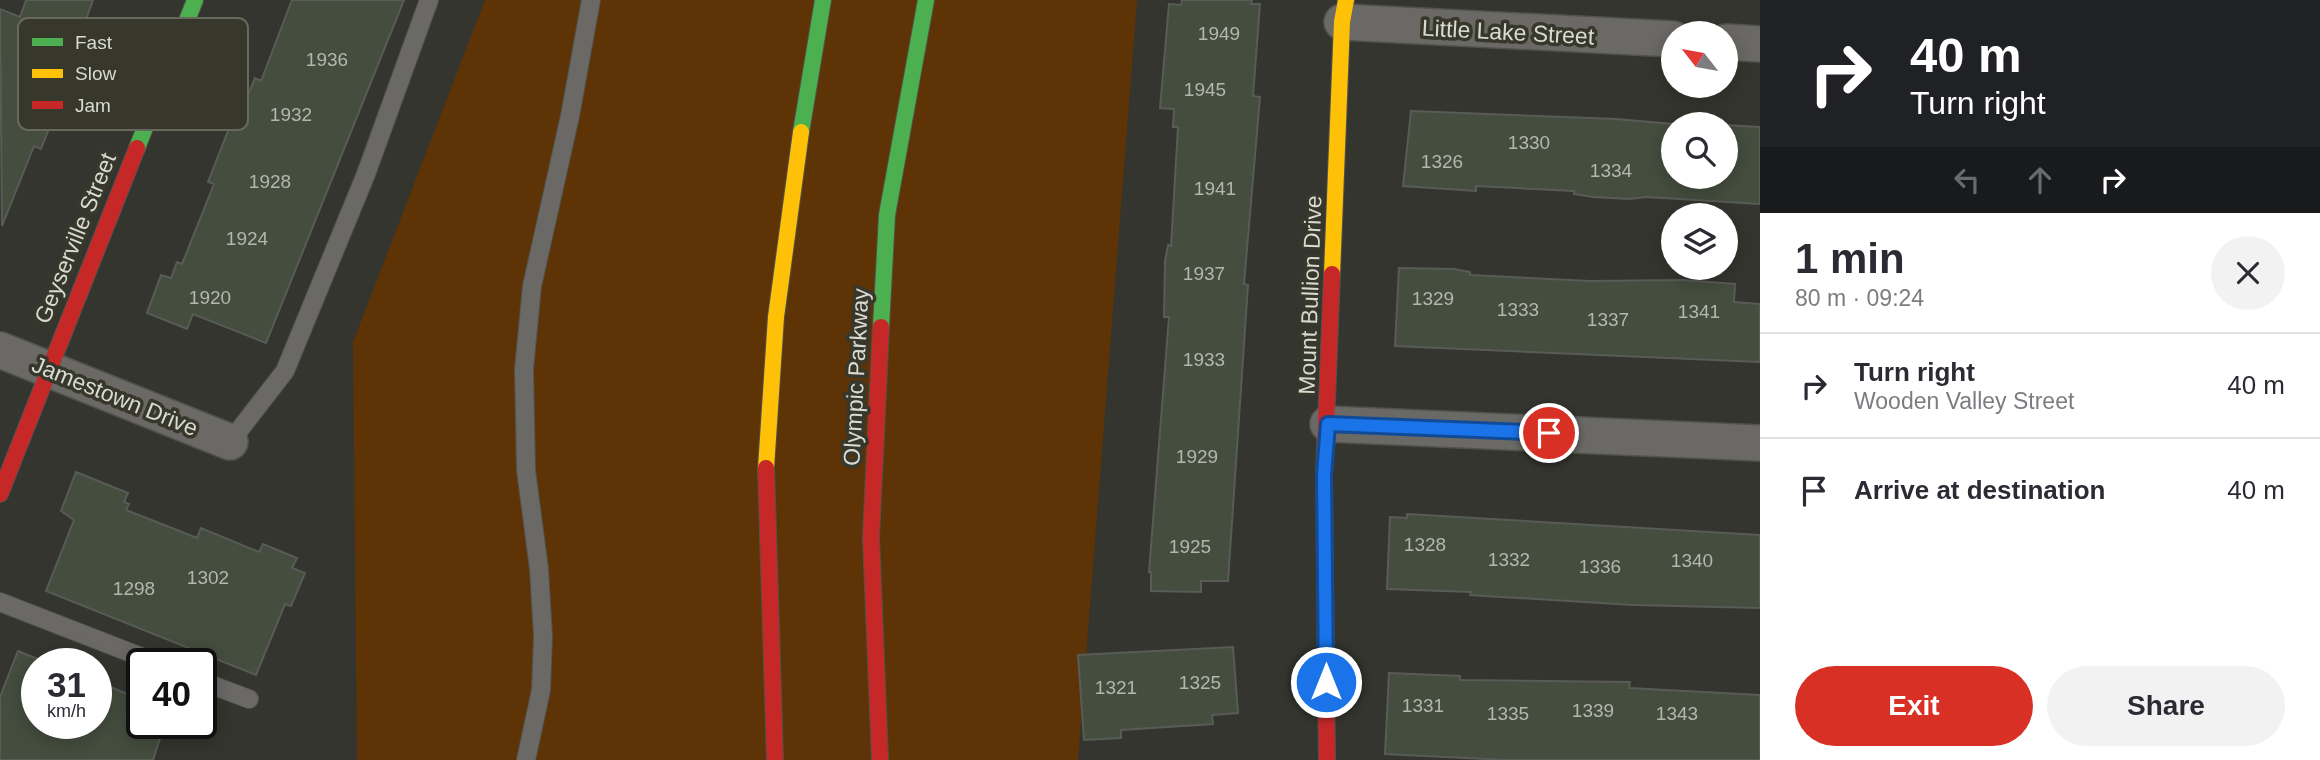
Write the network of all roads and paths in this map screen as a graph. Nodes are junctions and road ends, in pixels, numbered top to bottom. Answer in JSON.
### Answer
{"nodes":[{"id":1,"x":195,"y":0,"type":"edge"},
{"id":2,"x":429,"y":0,"type":"edge"},
{"id":3,"x":591,"y":0,"type":"edge"},
{"id":4,"x":823,"y":0,"type":"edge"},
{"id":5,"x":926,"y":0,"type":"edge"},
{"id":6,"x":1344,"y":11,"type":"edge"},
{"id":7,"x":188,"y":18,"type":"edge"},
{"id":8,"x":1661,"y":39,"type":"edge"},
{"id":9,"x":1738,"y":43,"type":"edge"},
{"id":10,"x":1760,"y":44,"type":"edge"},
{"id":11,"x":143,"y":130,"type":"edge"},
{"id":12,"x":0,"y":349,"type":"edge"},
{"id":13,"x":48,"y":368,"type":"junction"},
{"id":14,"x":1328,"y":424,"type":"junction"},
{"id":15,"x":230,"y":442,"type":"joint"},
{"id":16,"x":1760,"y":443,"type":"edge"},
{"id":17,"x":0,"y":494,"type":"edge"},
{"id":18,"x":0,"y":602,"type":"edge"},
{"id":19,"x":126,"y":651,"type":"edge"},
{"id":20,"x":217,"y":687,"type":"edge"},
{"id":21,"x":249,"y":699,"type":"dead end"},
{"id":22,"x":526,"y":760,"type":"edge"},
{"id":23,"x":775,"y":760,"type":"edge"},
{"id":24,"x":880,"y":760,"type":"edge"},
{"id":25,"x":1327,"y":760,"type":"edge"}],
"edges":[{"from":1,"to":7,"type":"main road","name":"Geyserville Street"},
{"from":2,"to":15,"type":"lane"},
{"from":3,"to":22,"type":"lane"},
{"from":4,"to":23,"type":"main road"},
{"from":5,"to":24,"type":"main road","name":"Olympic Parkway"},
{"from":6,"to":8,"type":"street","name":"Little Lake Street"},
{"from":6,"to":14,"type":"main road","name":"Mount Bullion Drive"},
{"from":9,"to":10,"type":"street"},
{"from":11,"to":13,"type":"main road","name":"Geyserville Street"},
{"from":12,"to":13,"type":"street","name":"Jamestown Drive"},
{"from":13,"to":15,"type":"street","name":"Jamestown Drive"},
{"from":13,"to":17,"type":"main road","name":"Geyserville Street"},
{"from":14,"to":16,"type":"street"},
{"from":14,"to":25,"type":"main road","name":"Mount Bullion Drive"},
{"from":18,"to":19,"type":"lane"},
{"from":20,"to":21,"type":"lane"}]}
